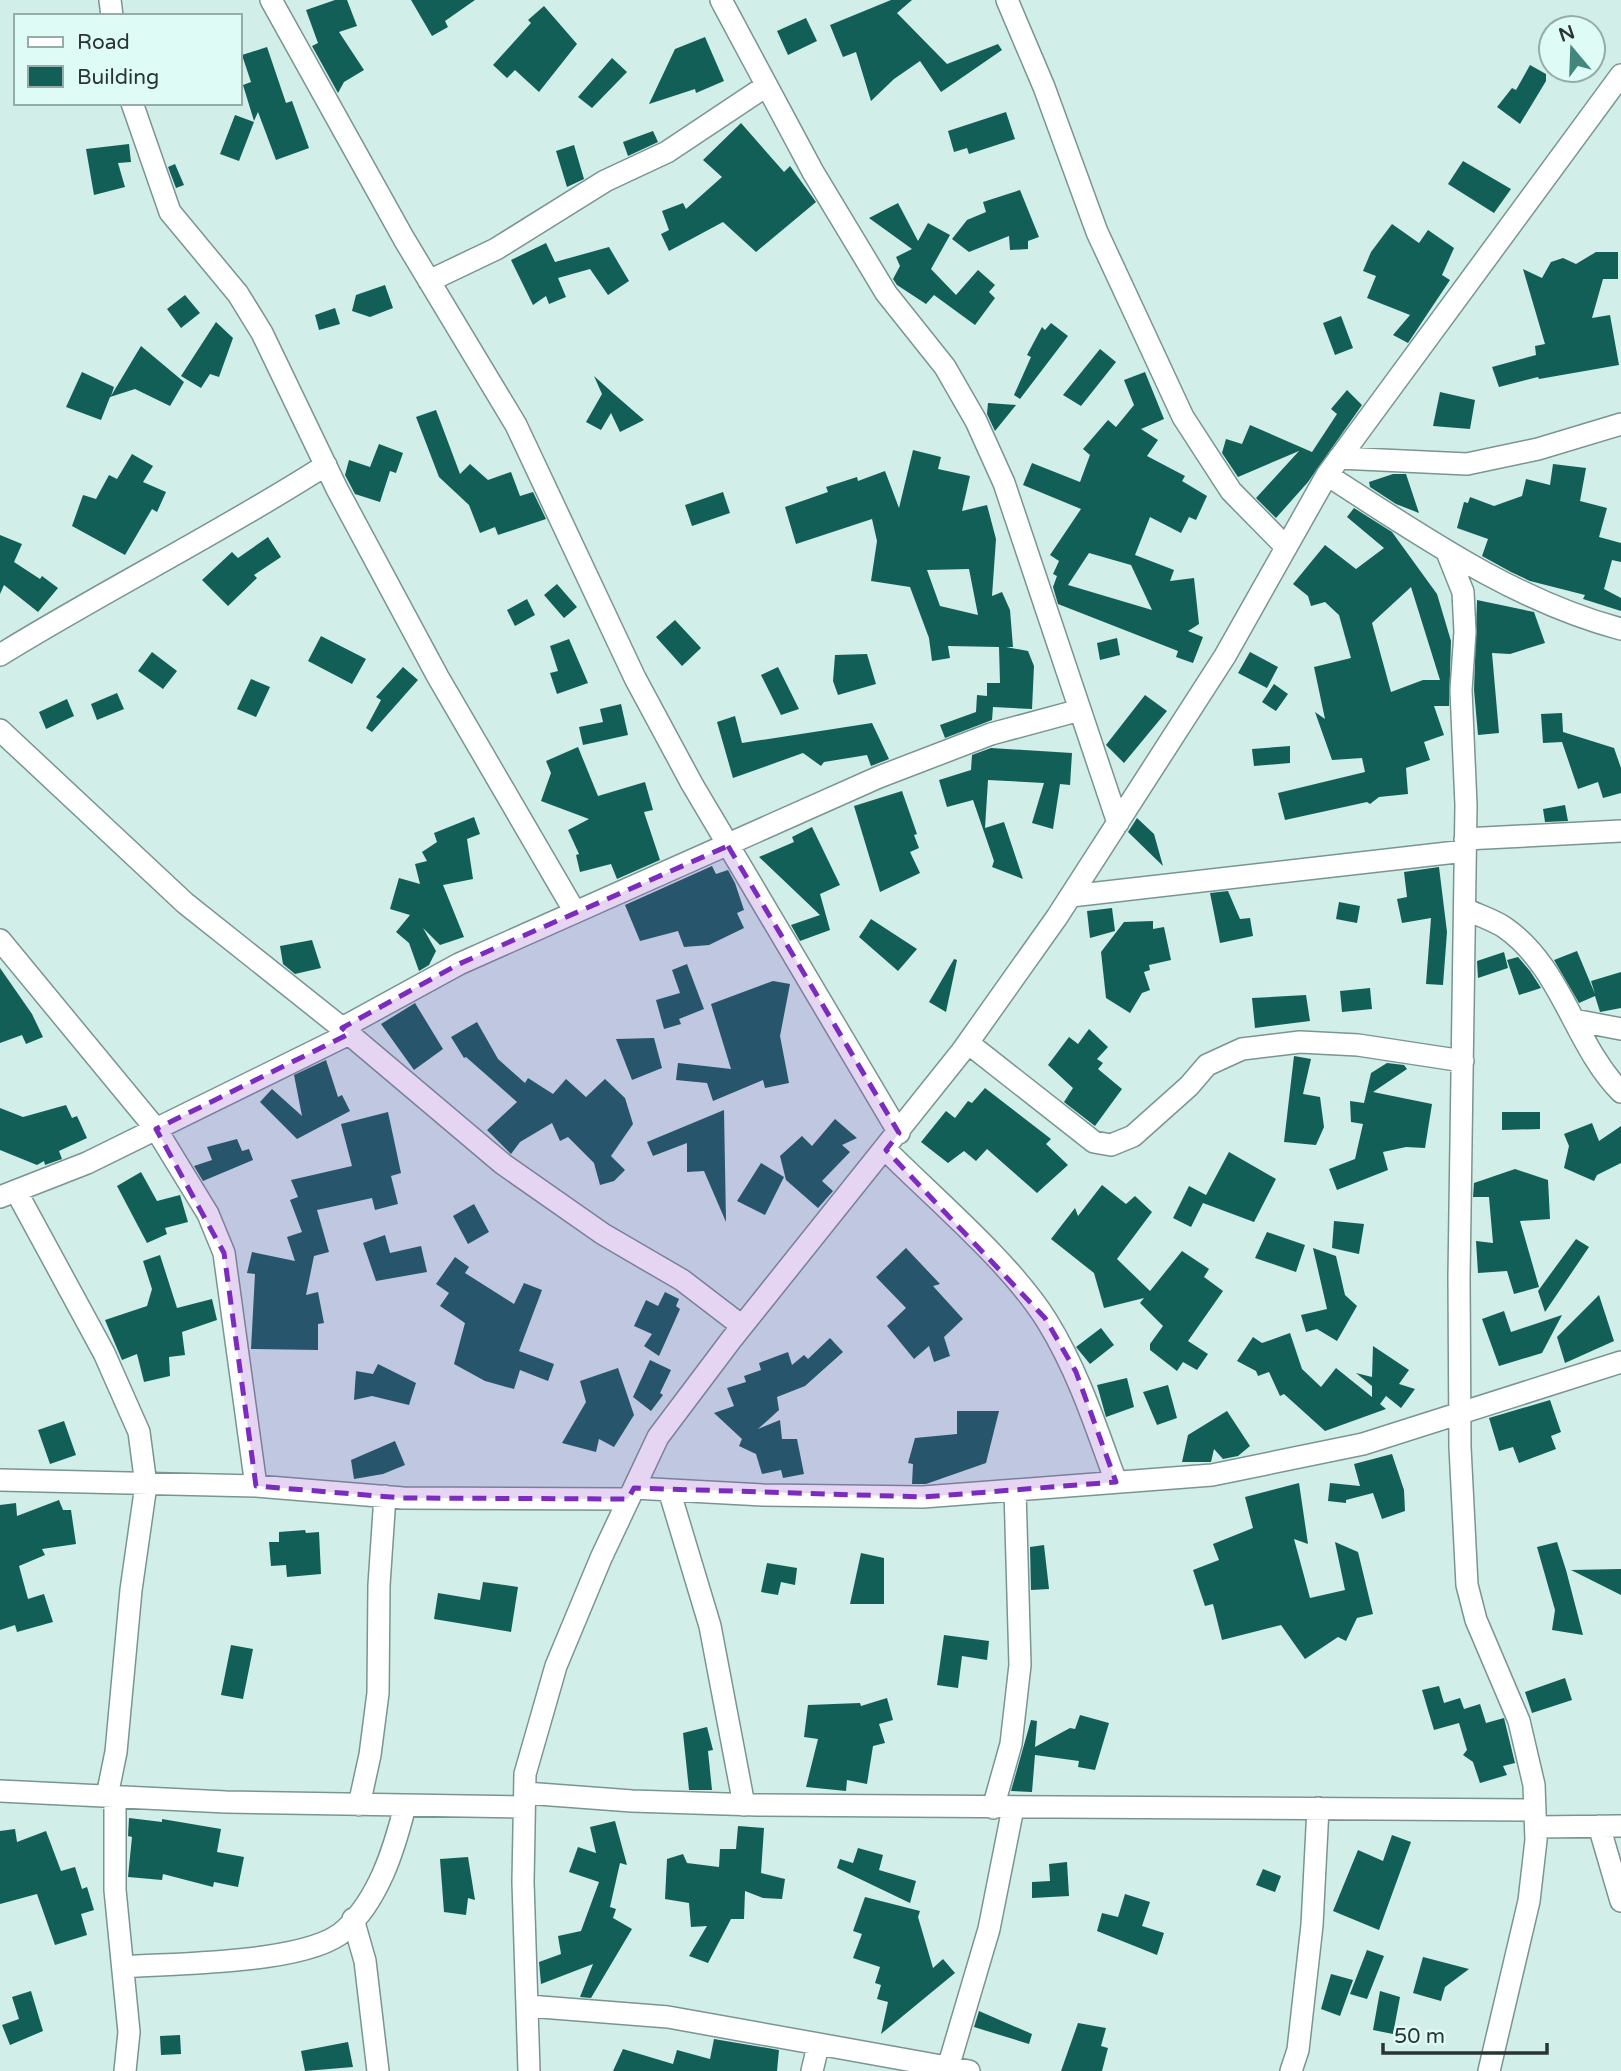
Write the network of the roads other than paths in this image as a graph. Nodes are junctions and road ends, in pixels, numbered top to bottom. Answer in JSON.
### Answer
{"nodes":[{"id":1,"x":271,"y":0,"type":"edge"},
{"id":2,"x":721,"y":0,"type":"edge"},
{"id":3,"x":1007,"y":0,"type":"edge"},
{"id":4,"x":1621,"y":75,"type":"edge"},
{"id":5,"x":766,"y":86,"type":"junction"},
{"id":6,"x":133,"y":105,"type":"edge"},
{"id":7,"x":429,"y":281,"type":"junction"},
{"id":8,"x":1621,"y":424,"type":"edge"},
{"id":9,"x":326,"y":465,"type":"junction"},
{"id":10,"x":1333,"y":466,"type":"junction"},
{"id":11,"x":1286,"y":547,"type":"junction"},
{"id":12,"x":1447,"y":552,"type":"junction"},
{"id":13,"x":1621,"y":629,"type":"edge"},
{"id":14,"x":0,"y":654,"type":"edge"},
{"id":15,"x":1080,"y":710,"type":"junction"},
{"id":16,"x":0,"y":730,"type":"edge"},
{"id":17,"x":1118,"y":823,"type":"junction"},
{"id":18,"x":1621,"y":831,"type":"edge"},
{"id":19,"x":728,"y":845,"type":"junction"},
{"id":20,"x":1465,"y":845,"type":"junction"},
{"id":21,"x":1071,"y":896,"type":"junction"},
{"id":22,"x":1465,"y":909,"type":"junction"},
{"id":23,"x":575,"y":912,"type":"junction"},
{"id":24,"x":0,"y":940,"type":"edge"},
{"id":25,"x":1574,"y":1020,"type":"junction"},
{"id":26,"x":1621,"y":1029,"type":"edge"},
{"id":27,"x":346,"y":1031,"type":"junction"},
{"id":28,"x":968,"y":1043,"type":"junction"},
{"id":29,"x":1463,"y":1061,"type":"junction"},
{"id":30,"x":1621,"y":1092,"type":"edge"},
{"id":31,"x":156,"y":1129,"type":"junction"},
{"id":32,"x":899,"y":1133,"type":"junction"},
{"id":33,"x":886,"y":1150,"type":"junction"},
{"id":34,"x":8,"y":1194,"type":"edge"},
{"id":35,"x":742,"y":1326,"type":"junction"},
{"id":36,"x":1621,"y":1362,"type":"edge"},
{"id":37,"x":1460,"y":1411,"type":"junction"},
{"id":38,"x":0,"y":1480,"type":"edge"},
{"id":39,"x":1116,"y":1482,"type":"junction"},
{"id":40,"x":146,"y":1485,"type":"junction"},
{"id":41,"x":256,"y":1486,"type":"junction"},
{"id":42,"x":669,"y":1490,"type":"junction"},
{"id":43,"x":1015,"y":1490,"type":"junction"},
{"id":44,"x":631,"y":1494,"type":"junction"},
{"id":45,"x":385,"y":1496,"type":"junction"},
{"id":46,"x":0,"y":1791,"type":"edge"},
{"id":47,"x":111,"y":1796,"type":"junction"},
{"id":48,"x":525,"y":1800,"type":"junction"},
{"id":49,"x":359,"y":1805,"type":"junction"},
{"id":50,"x":744,"y":1805,"type":"junction"},
{"id":51,"x":405,"y":1806,"type":"junction"},
{"id":52,"x":1003,"y":1808,"type":"junction"},
{"id":53,"x":1318,"y":1808,"type":"junction"},
{"id":54,"x":1535,"y":1818,"type":"junction"},
{"id":55,"x":1599,"y":1826,"type":"junction"},
{"id":56,"x":1621,"y":1826,"type":"edge"},
{"id":57,"x":1621,"y":1901,"type":"edge"},
{"id":58,"x":354,"y":1919,"type":"junction"},
{"id":59,"x":124,"y":1967,"type":"junction"},
{"id":60,"x":528,"y":2006,"type":"junction"},
{"id":61,"x":818,"y":2046,"type":"junction"},
{"id":62,"x":947,"y":2069,"type":"edge"},
{"id":63,"x":125,"y":2071,"type":"edge"},
{"id":64,"x":378,"y":2071,"type":"edge"},
{"id":65,"x":529,"y":2071,"type":"edge"},
{"id":66,"x":812,"y":2071,"type":"edge"},
{"id":67,"x":969,"y":2071,"type":"edge"},
{"id":68,"x":1291,"y":2071,"type":"edge"},
{"id":69,"x":1489,"y":2071,"type":"edge"}],
"edges":[{"from":1,"to":7,"type":"street"},
{"from":2,"to":5,"type":"street"},
{"from":3,"to":11,"type":"street"},
{"from":4,"to":10,"type":"street"},
{"from":5,"to":7,"type":"street"},
{"from":5,"to":15,"type":"street"},
{"from":6,"to":9,"type":"street"},
{"from":7,"to":19,"type":"street"},
{"from":8,"to":10,"type":"street"},
{"from":9,"to":14,"type":"street"},
{"from":9,"to":23,"type":"street"},
{"from":10,"to":11,"type":"street"},
{"from":10,"to":12,"type":"street"},
{"from":11,"to":17,"type":"street"},
{"from":12,"to":13,"type":"street"},
{"from":12,"to":20,"type":"street"},
{"from":15,"to":17,"type":"street"},
{"from":15,"to":19,"type":"street"},
{"from":16,"to":27,"type":"street"},
{"from":17,"to":21,"type":"street"},
{"from":18,"to":20,"type":"street"},
{"from":19,"to":23,"type":"street"},
{"from":19,"to":32,"type":"street"},
{"from":20,"to":21,"type":"street"},
{"from":20,"to":22,"type":"street"},
{"from":21,"to":28,"type":"street"},
{"from":22,"to":25,"type":"street"},
{"from":22,"to":29,"type":"street"},
{"from":23,"to":27,"type":"street"},
{"from":24,"to":31,"type":"street"},
{"from":25,"to":26,"type":"street"},
{"from":25,"to":30,"type":"street"},
{"from":27,"to":31,"type":"street"},
{"from":27,"to":35,"type":"street"},
{"from":28,"to":29,"type":"street"},
{"from":28,"to":32,"type":"street"},
{"from":29,"to":37,"type":"street"},
{"from":31,"to":34,"type":"street"},
{"from":31,"to":41,"type":"street"},
{"from":32,"to":33,"type":"street"},
{"from":33,"to":35,"type":"street"},
{"from":33,"to":39,"type":"street"},
{"from":34,"to":40,"type":"street"},
{"from":35,"to":44,"type":"street"},
{"from":36,"to":37,"type":"street"},
{"from":37,"to":39,"type":"street"},
{"from":37,"to":54,"type":"street"},
{"from":38,"to":40,"type":"street"},
{"from":39,"to":43,"type":"street"},
{"from":40,"to":41,"type":"street"},
{"from":40,"to":47,"type":"street"},
{"from":41,"to":45,"type":"street"},
{"from":42,"to":43,"type":"street"},
{"from":42,"to":44,"type":"street"},
{"from":42,"to":50,"type":"street"},
{"from":43,"to":52,"type":"street"},
{"from":44,"to":45,"type":"street"},
{"from":44,"to":48,"type":"street"},
{"from":45,"to":49,"type":"street"},
{"from":46,"to":47,"type":"street"},
{"from":47,"to":49,"type":"street"},
{"from":47,"to":59,"type":"street"},
{"from":48,"to":50,"type":"street"},
{"from":48,"to":51,"type":"street"},
{"from":48,"to":60,"type":"street"},
{"from":49,"to":51,"type":"street"},
{"from":50,"to":52,"type":"street"},
{"from":51,"to":58,"type":"street"},
{"from":52,"to":53,"type":"street"},
{"from":52,"to":62,"type":"street"},
{"from":53,"to":54,"type":"street"},
{"from":53,"to":68,"type":"street"},
{"from":54,"to":55,"type":"street"},
{"from":54,"to":69,"type":"street"},
{"from":55,"to":56,"type":"street"},
{"from":55,"to":57,"type":"street"},
{"from":58,"to":59,"type":"street"},
{"from":58,"to":64,"type":"street"},
{"from":59,"to":63,"type":"street"},
{"from":60,"to":61,"type":"street"},
{"from":60,"to":65,"type":"street"},
{"from":61,"to":62,"type":"street"},
{"from":61,"to":66,"type":"street"},
{"from":62,"to":67,"type":"street"}]}
